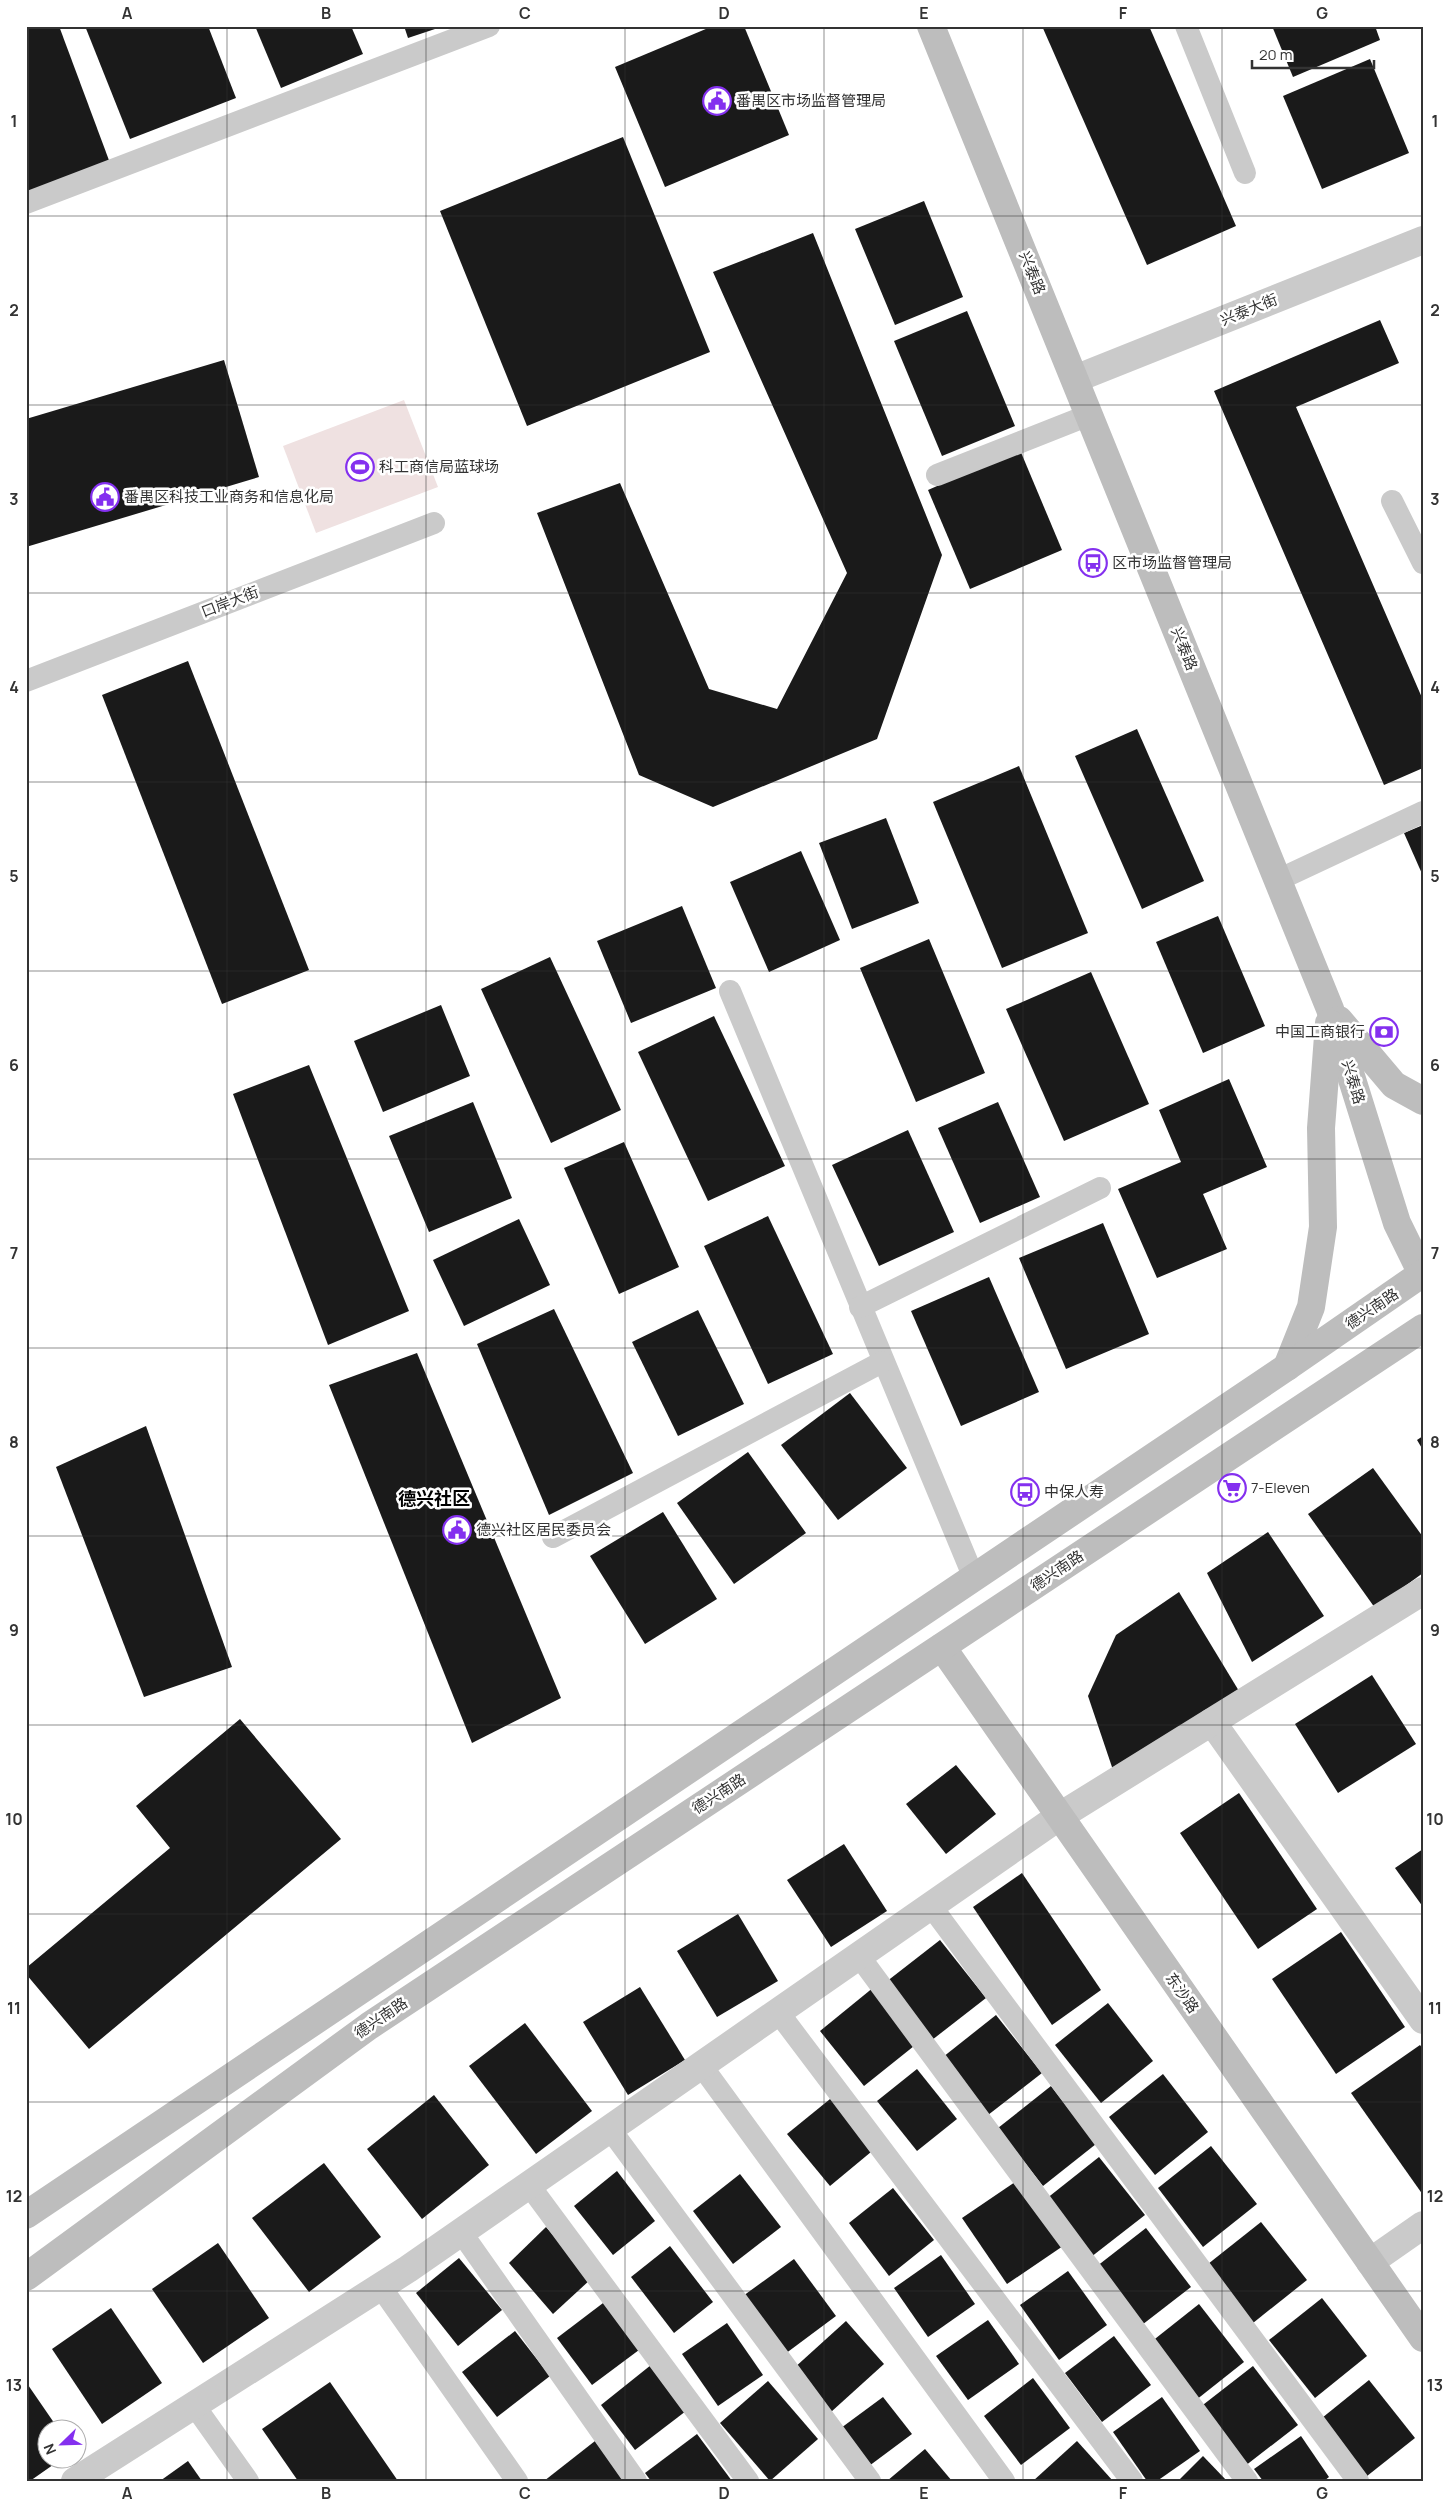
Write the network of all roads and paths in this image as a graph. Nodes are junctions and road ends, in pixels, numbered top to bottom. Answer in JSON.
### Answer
{"nodes":[{"id":1,"x":489,"y":26,"type":"edge"},
{"id":2,"x":932,"y":26,"type":"edge"},
{"id":3,"x":1186,"y":26,"type":"edge"},
{"id":4,"x":1245,"y":173,"type":"dead end"},
{"id":5,"x":26,"y":203,"type":"edge"},
{"id":6,"x":1423,"y":240,"type":"edge"},
{"id":7,"x":1075,"y":379,"type":"junction"},
{"id":8,"x":1089,"y":415,"type":"junction"},
{"id":9,"x":936,"y":475,"type":"dead end"},
{"id":10,"x":1392,"y":501,"type":"dead end"},
{"id":11,"x":434,"y":523,"type":"dead end"},
{"id":12,"x":1423,"y":563,"type":"edge"},
{"id":13,"x":26,"y":681,"type":"edge"},
{"id":14,"x":1423,"y":812,"type":"edge"},
{"id":15,"x":1278,"y":880,"type":"junction"},
{"id":16,"x":730,"y":991,"type":"dead end"},
{"id":17,"x":1330,"y":1009,"type":"junction"},
{"id":18,"x":1423,"y":1100,"type":"edge"},
{"id":19,"x":1100,"y":1188,"type":"dead end"},
{"id":20,"x":1422,"y":1274,"type":"edge"},
{"id":21,"x":860,"y":1307,"type":"junction"},
{"id":22,"x":1423,"y":1328,"type":"edge"},
{"id":23,"x":882,"y":1362,"type":"junction"},
{"id":24,"x":1287,"y":1367,"type":"junction"},
{"id":25,"x":553,"y":1537,"type":"dead end"},
{"id":26,"x":974,"y":1578,"type":"junction"},
{"id":27,"x":1423,"y":1591,"type":"edge"},
{"id":28,"x":942,"y":1647,"type":"junction"},
{"id":29,"x":1212,"y":1722,"type":"junction"},
{"id":30,"x":1060,"y":1816,"type":"junction"},
{"id":31,"x":931,"y":1906,"type":"junction"},
{"id":32,"x":859,"y":1956,"type":"junction"},
{"id":33,"x":778,"y":2012,"type":"junction"},
{"id":34,"x":1423,"y":2020,"type":"edge"},
{"id":35,"x":701,"y":2065,"type":"junction"},
{"id":36,"x":610,"y":2129,"type":"junction"},
{"id":37,"x":529,"y":2185,"type":"junction"},
{"id":38,"x":26,"y":2215,"type":"edge"},
{"id":39,"x":1423,"y":2224,"type":"edge"},
{"id":40,"x":461,"y":2232,"type":"junction"},
{"id":41,"x":1370,"y":2262,"type":"junction"},
{"id":42,"x":26,"y":2277,"type":"edge"},
{"id":43,"x":380,"y":2286,"type":"junction"},
{"id":44,"x":1423,"y":2338,"type":"edge"},
{"id":45,"x":194,"y":2405,"type":"junction"},
{"id":46,"x":74,"y":2481,"type":"edge"},
{"id":47,"x":248,"y":2481,"type":"edge"},
{"id":48,"x":517,"y":2481,"type":"edge"},
{"id":49,"x":636,"y":2481,"type":"edge"},
{"id":50,"x":748,"y":2481,"type":"edge"},
{"id":51,"x":870,"y":2481,"type":"edge"},
{"id":52,"x":1004,"y":2481,"type":"edge"},
{"id":53,"x":1132,"y":2481,"type":"edge"},
{"id":54,"x":1247,"y":2481,"type":"edge"},
{"id":55,"x":1358,"y":2481,"type":"edge"}],
"edges":[{"from":1,"to":5,"type":"lane"},
{"from":2,"to":7,"type":"main road","name":"兴泰路"},
{"from":3,"to":4,"type":"lane"},
{"from":6,"to":7,"type":"street","name":"兴泰大街"},
{"from":7,"to":8,"type":"main road","name":"兴泰路"},
{"from":8,"to":9,"type":"lane"},
{"from":8,"to":15,"type":"main road","name":"兴泰路"},
{"from":10,"to":12,"type":"lane"},
{"from":11,"to":13,"type":"lane","name":"口岸大街"},
{"from":14,"to":15,"type":"lane"},
{"from":15,"to":17,"type":"main road","name":"兴泰路"},
{"from":16,"to":21,"type":"lane"},
{"from":17,"to":18,"type":"main road"},
{"from":17,"to":20,"type":"main road","name":"兴泰路"},
{"from":17,"to":24,"type":"main road"},
{"from":19,"to":21,"type":"lane"},
{"from":20,"to":24,"type":"main road","name":"德兴南路"},
{"from":21,"to":23,"type":"lane"},
{"from":22,"to":28,"type":"main road","name":"德兴南路"},
{"from":23,"to":25,"type":"lane"},
{"from":23,"to":26,"type":"lane"},
{"from":24,"to":26,"type":"main road","name":"德兴南路"},
{"from":26,"to":38,"type":"main road","name":"德兴南路"},
{"from":27,"to":29,"type":"street"},
{"from":28,"to":30,"type":"main road","name":"东沙路"},
{"from":28,"to":42,"type":"main road","name":"德兴南路"},
{"from":29,"to":30,"type":"street"},
{"from":29,"to":34,"type":"street"},
{"from":30,"to":31,"type":"street"},
{"from":30,"to":41,"type":"main road","name":"东沙路"},
{"from":31,"to":32,"type":"street"},
{"from":31,"to":55,"type":"lane"},
{"from":32,"to":33,"type":"street"},
{"from":32,"to":54,"type":"lane"},
{"from":33,"to":35,"type":"street"},
{"from":33,"to":53,"type":"lane"},
{"from":35,"to":36,"type":"street"},
{"from":35,"to":52,"type":"lane"},
{"from":36,"to":37,"type":"street"},
{"from":36,"to":51,"type":"lane"},
{"from":37,"to":40,"type":"street"},
{"from":37,"to":50,"type":"lane"},
{"from":39,"to":41,"type":"street"},
{"from":40,"to":43,"type":"street"},
{"from":40,"to":49,"type":"lane"},
{"from":41,"to":44,"type":"main road","name":"东沙路"},
{"from":43,"to":45,"type":"street"},
{"from":43,"to":48,"type":"lane"},
{"from":45,"to":46,"type":"street"},
{"from":45,"to":47,"type":"lane"}]}
